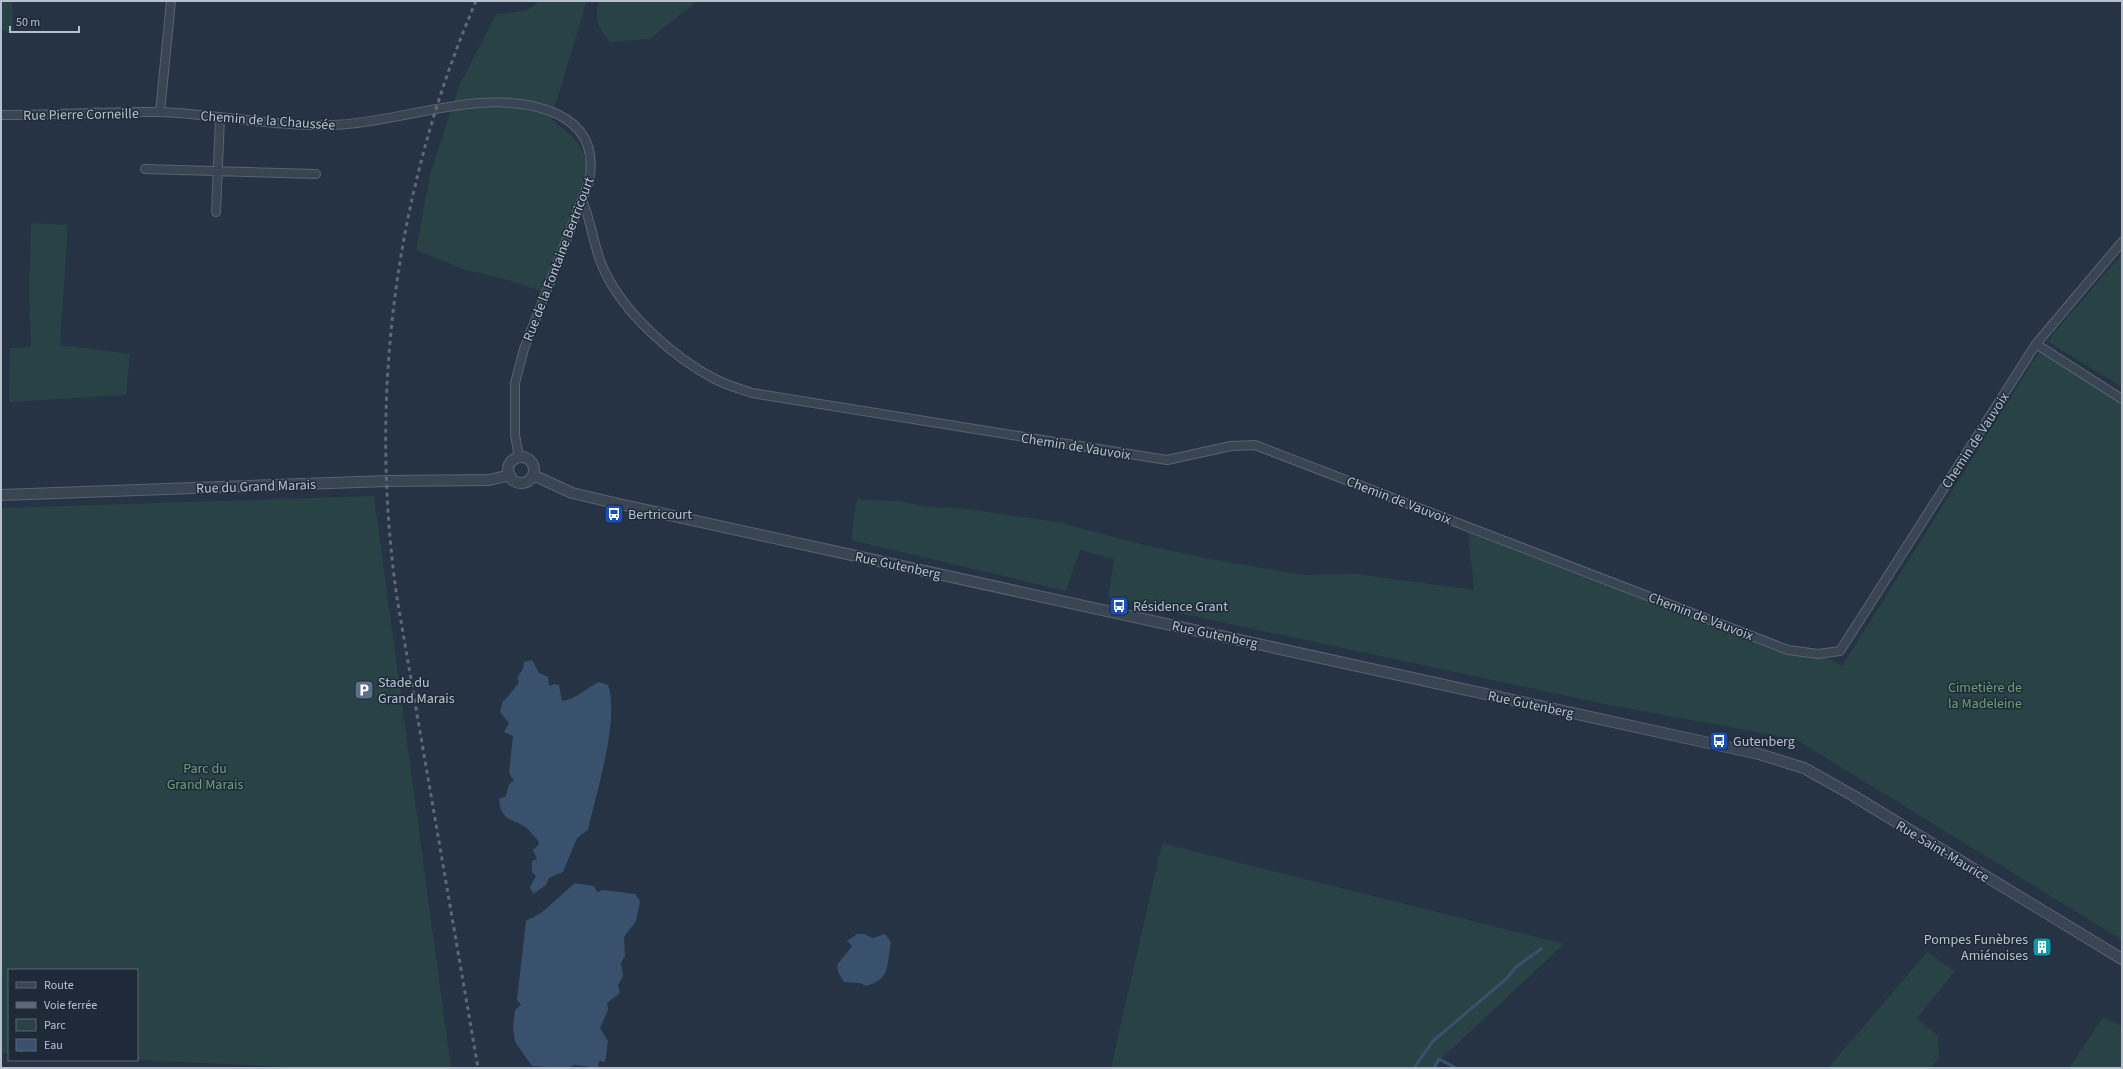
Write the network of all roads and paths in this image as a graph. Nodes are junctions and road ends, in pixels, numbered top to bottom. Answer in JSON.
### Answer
{"nodes":[{"id":1,"x":171,"y":1,"type":"edge"},
{"id":2,"x":160,"y":112,"type":"junction"},
{"id":3,"x":423,"y":113,"type":"joint"},
{"id":4,"x":1,"y":115,"type":"edge"},
{"id":5,"x":220,"y":118,"type":"junction"},
{"id":6,"x":145,"y":169,"type":"dead end"},
{"id":7,"x":217,"y":172,"type":"junction"},
{"id":8,"x":316,"y":174,"type":"dead end"},
{"id":9,"x":582,"y":200,"type":"junction"},
{"id":10,"x":216,"y":212,"type":"dead end"},
{"id":11,"x":2122,"y":242,"type":"edge"},
{"id":12,"x":2036,"y":344,"type":"junction"},
{"id":13,"x":2122,"y":399,"type":"edge"},
{"id":14,"x":519,"y":458,"type":"junction"},
{"id":15,"x":510,"y":475,"type":"junction"},
{"id":16,"x":533,"y":475,"type":"junction"},
{"id":17,"x":1,"y":495,"type":"edge"},
{"id":18,"x":1759,"y":754,"type":"joint"},
{"id":19,"x":2122,"y":959,"type":"edge"}],
"edges":[{"from":1,"to":2,"type":"street"},
{"from":2,"to":4,"type":"street","name":"Rue Pierre Corneille"},
{"from":2,"to":5,"type":"street","name":"Chemin de la Chaussée"},
{"from":3,"to":5,"type":"street","name":"Chemin de la Chaussée"},
{"from":3,"to":9,"type":"street","name":"Rue de la Fontaine Bertricourt"},
{"from":5,"to":7,"type":"street"},
{"from":6,"to":7,"type":"street"},
{"from":7,"to":8,"type":"street"},
{"from":7,"to":10,"type":"street"},
{"from":9,"to":12,"type":"street","name":"Chemin de Vauvoix"},
{"from":9,"to":14,"type":"street","name":"Rue de la Fontaine Bertricourt"},
{"from":11,"to":12,"type":"street","name":"Chemin de Vauvoix"},
{"from":12,"to":13,"type":"street"},
{"from":14,"to":15,"type":"street"},
{"from":14,"to":16,"type":"street"},
{"from":15,"to":16,"type":"street"},
{"from":15,"to":17,"type":"street","name":"Rue du Grand Marais"},
{"from":16,"to":18,"type":"street","name":"Rue Gutenberg"},
{"from":18,"to":19,"type":"street","name":"Rue Saint-Maurice"}]}
